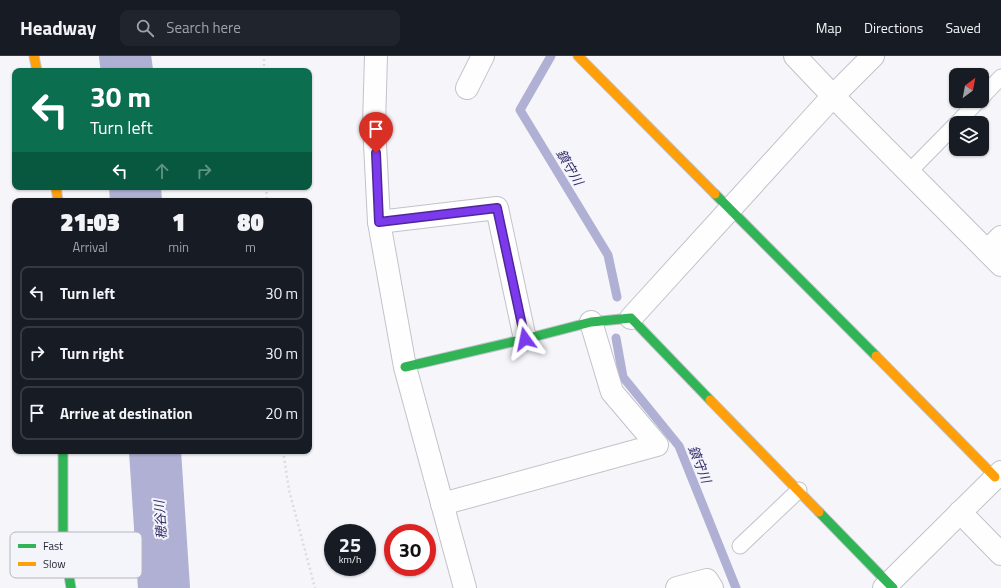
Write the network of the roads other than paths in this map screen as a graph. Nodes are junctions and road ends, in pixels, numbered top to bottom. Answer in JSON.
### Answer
{"nodes":[{"id":1,"x":34,"y":56,"type":"edge"},
{"id":2,"x":376,"y":56,"type":"edge"},
{"id":3,"x":483,"y":56,"type":"edge"},
{"id":4,"x":578,"y":56,"type":"edge"},
{"id":5,"x":795,"y":56,"type":"edge"},
{"id":6,"x":873,"y":56,"type":"edge"},
{"id":7,"x":36,"y":68,"type":"edge"},
{"id":8,"x":1001,"y":77,"type":"edge"},
{"id":9,"x":467,"y":88,"type":"dead end"},
{"id":10,"x":989,"y":90,"type":"edge"},
{"id":11,"x":833,"y":96,"type":"junction"},
{"id":12,"x":971,"y":108,"type":"edge"},
{"id":13,"x":963,"y":116,"type":"edge"},
{"id":14,"x":949,"y":130,"type":"edge"},
{"id":15,"x":909,"y":172,"type":"junction"},
{"id":16,"x":729,"y":210,"type":"junction"},
{"id":17,"x":379,"y":222,"type":"junction"},
{"id":18,"x":996,"y":251,"type":"edge"},
{"id":19,"x":631,"y":318,"type":"junction"},
{"id":20,"x":591,"y":322,"type":"junction"},
{"id":21,"x":525,"y":339,"type":"junction"},
{"id":22,"x":405,"y":366,"type":"junction"},
{"id":23,"x":63,"y":454,"type":"edge"},
{"id":24,"x":998,"y":474,"type":"edge"},
{"id":25,"x":799,"y":490,"type":"junction"},
{"id":26,"x":442,"y":504,"type":"junction"},
{"id":27,"x":960,"y":512,"type":"junction"},
{"id":28,"x":63,"y":532,"type":"edge"},
{"id":29,"x":740,"y":546,"type":"dead end"},
{"id":30,"x":1001,"y":554,"type":"edge"},
{"id":31,"x":69,"y":578,"type":"edge"},
{"id":32,"x":889,"y":586,"type":"edge"},
{"id":33,"x":71,"y":588,"type":"edge"},
{"id":34,"x":465,"y":588,"type":"edge"},
{"id":35,"x":677,"y":588,"type":"edge"},
{"id":36,"x":712,"y":588,"type":"edge"}],
"edges":[{"from":1,"to":7,"type":"street"},
{"from":2,"to":17,"type":"street"},
{"from":3,"to":9,"type":"street"},
{"from":4,"to":16,"type":"street"},
{"from":5,"to":11,"type":"street"},
{"from":6,"to":11,"type":"street"},
{"from":8,"to":10,"type":"lane"},
{"from":11,"to":15,"type":"street"},
{"from":11,"to":16,"type":"street"},
{"from":12,"to":13,"type":"lane"},
{"from":14,"to":15,"type":"lane"},
{"from":15,"to":18,"type":"street"},
{"from":16,"to":19,"type":"street"},
{"from":16,"to":24,"type":"street"},
{"from":17,"to":21,"type":"street"},
{"from":17,"to":22,"type":"street"},
{"from":19,"to":20,"type":"street"},
{"from":19,"to":25,"type":"street"},
{"from":20,"to":21,"type":"street"},
{"from":20,"to":26,"type":"street"},
{"from":21,"to":22,"type":"street"},
{"from":22,"to":26,"type":"street"},
{"from":23,"to":28,"type":"street"},
{"from":24,"to":27,"type":"street"},
{"from":25,"to":29,"type":"lane"},
{"from":25,"to":32,"type":"street"},
{"from":26,"to":34,"type":"street"},
{"from":27,"to":30,"type":"street"},
{"from":27,"to":32,"type":"street"},
{"from":31,"to":33,"type":"street"},
{"from":35,"to":36,"type":"street"}]}
